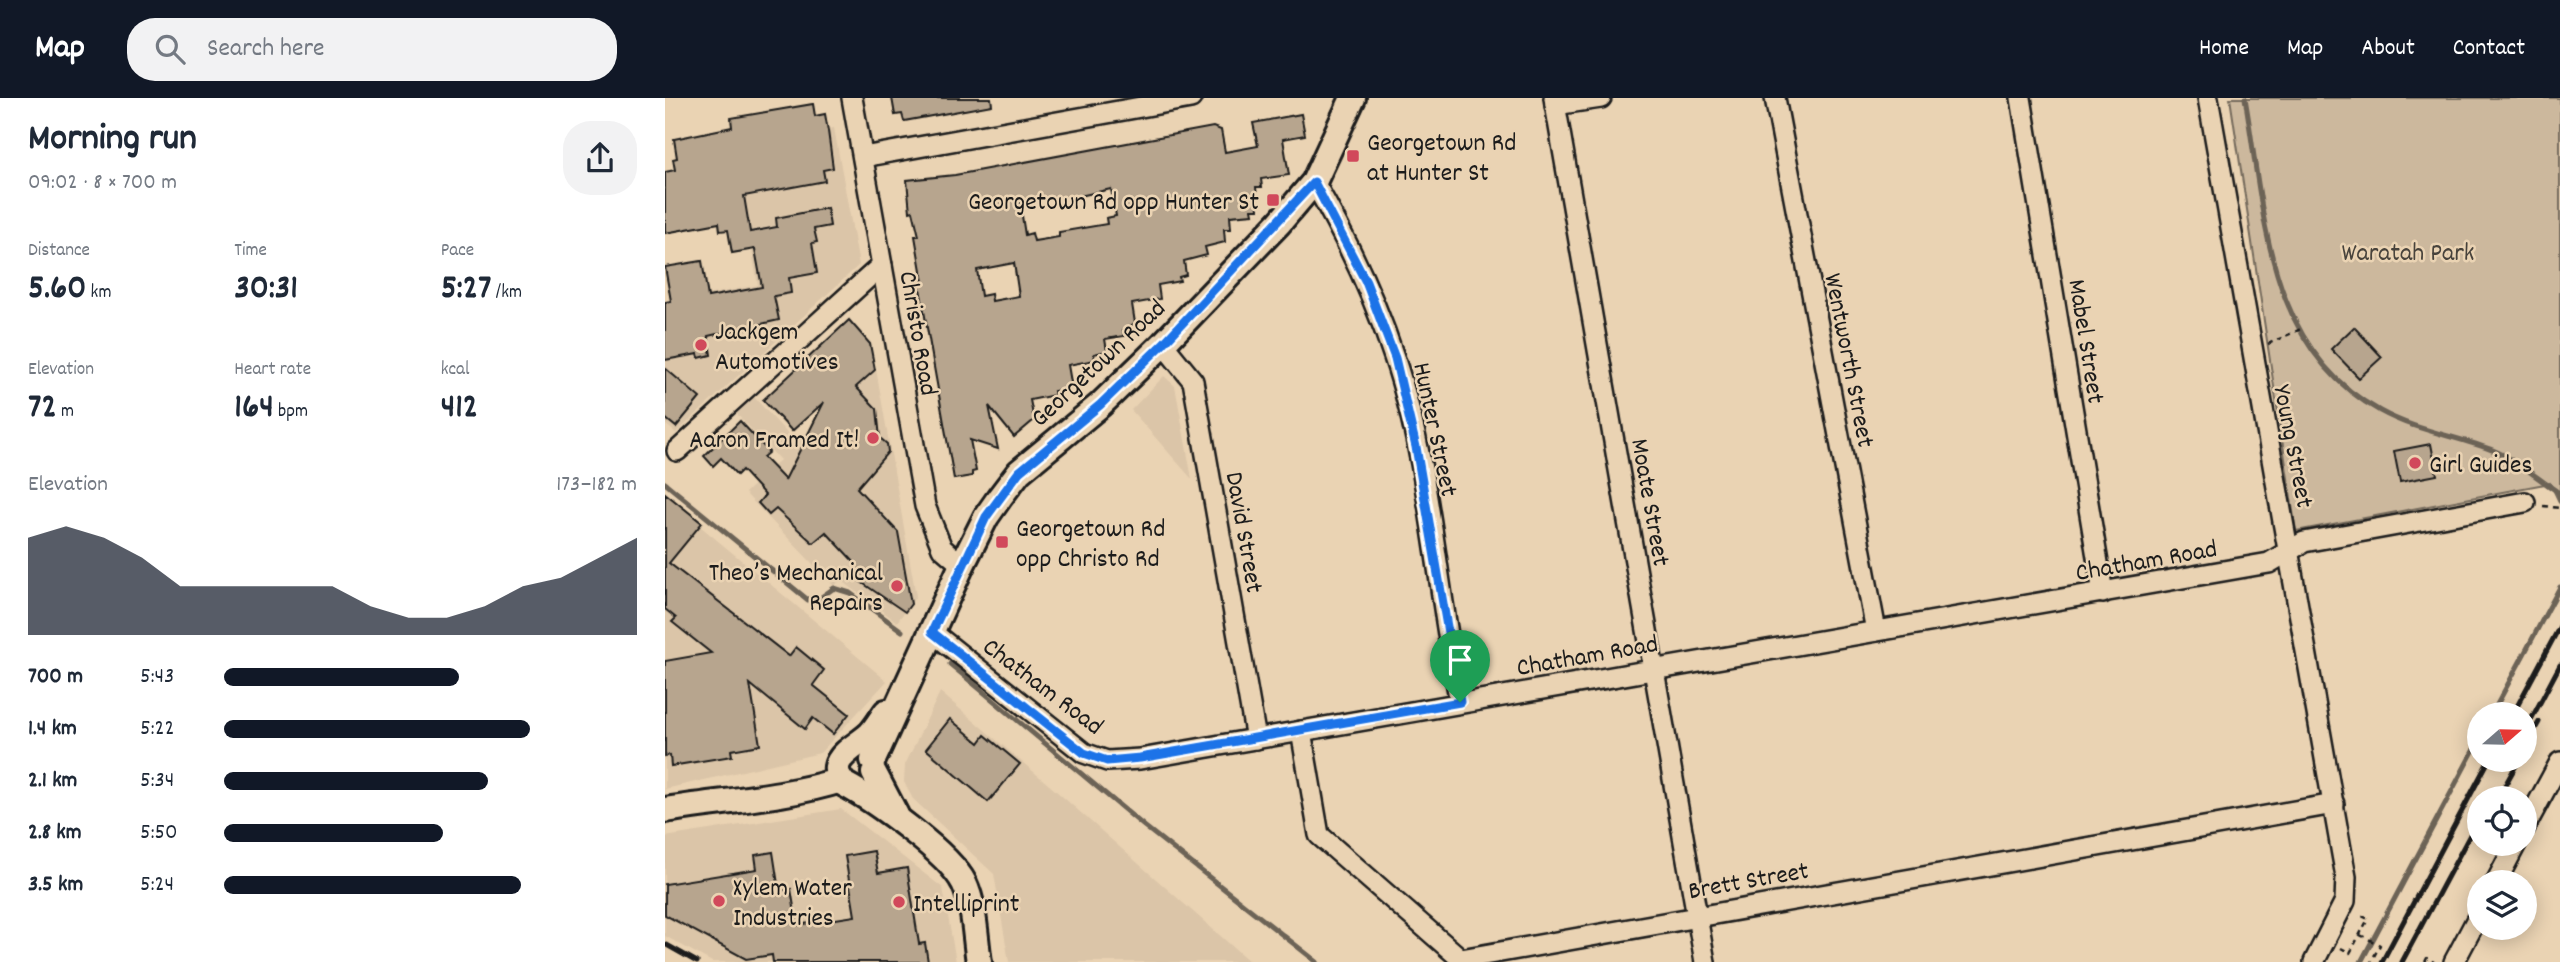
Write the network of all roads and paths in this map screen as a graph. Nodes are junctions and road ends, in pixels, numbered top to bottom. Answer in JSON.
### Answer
{"nodes":[{"id":1,"x":852,"y":98,"type":"edge"},
{"id":2,"x":1191,"y":98,"type":"edge"},
{"id":3,"x":1353,"y":98,"type":"edge"},
{"id":4,"x":1601,"y":98,"type":"edge"},
{"id":5,"x":1775,"y":98,"type":"edge"},
{"id":6,"x":2021,"y":98,"type":"edge"},
{"id":7,"x":2208,"y":98,"type":"edge"},
{"id":8,"x":1554,"y":101,"type":"edge"},
{"id":9,"x":863,"y":157,"type":"junction"},
{"id":10,"x":1314,"y":182,"type":"junction"},
{"id":11,"x":882,"y":265,"type":"junction"},
{"id":12,"x":2303,"y":328,"type":"dead end"},
{"id":13,"x":2289,"y":335,"type":"dead end"},
{"id":14,"x":1163,"y":344,"type":"junction"},
{"id":15,"x":677,"y":451,"type":"dead end"},
{"id":16,"x":2525,"y":502,"type":"dead end"},
{"id":17,"x":2288,"y":551,"type":"junction"},
{"id":18,"x":962,"y":565,"type":"junction"},
{"id":19,"x":2103,"y":593,"type":"junction"},
{"id":20,"x":1876,"y":631,"type":"junction"},
{"id":21,"x":932,"y":632,"type":"junction"},
{"id":22,"x":1655,"y":669,"type":"junction"},
{"id":23,"x":905,"y":685,"type":"junction"},
{"id":24,"x":1460,"y":702,"type":"junction"},
{"id":25,"x":1301,"y":731,"type":"junction"},
{"id":26,"x":1256,"y":739,"type":"junction"},
{"id":27,"x":2560,"y":762,"type":"edge"},
{"id":28,"x":874,"y":767,"type":"junction"},
{"id":29,"x":845,"y":768,"type":"junction"},
{"id":30,"x":2334,"y":804,"type":"junction"},
{"id":31,"x":2537,"y":805,"type":"edge"},
{"id":32,"x":665,"y":810,"type":"edge"},
{"id":33,"x":900,"y":821,"type":"junction"},
{"id":34,"x":2343,"y":906,"type":"junction"},
{"id":35,"x":1697,"y":915,"type":"junction"},
{"id":36,"x":2360,"y":935,"type":"junction"},
{"id":37,"x":2467,"y":938,"type":"edge"},
{"id":38,"x":2325,"y":940,"type":"junction"},
{"id":39,"x":979,"y":962,"type":"edge"},
{"id":40,"x":1705,"y":962,"type":"edge"},
{"id":41,"x":2313,"y":962,"type":"edge"},
{"id":42,"x":2371,"y":962,"type":"edge"},
{"id":43,"x":2425,"y":962,"type":"edge"},
{"id":44,"x":2434,"y":962,"type":"edge"},
{"id":45,"x":2454,"y":962,"type":"edge"}],
"edges":[{"from":1,"to":9,"type":"street","name":"Christo Road"},
{"from":2,"to":9,"type":"street"},
{"from":3,"to":10,"type":"street","name":"Georgetown Road"},
{"from":4,"to":8,"type":"street"},
{"from":5,"to":20,"type":"street","name":"Wentworth Street"},
{"from":6,"to":19,"type":"street","name":"Mabel Street"},
{"from":7,"to":17,"type":"street","name":"Young Street"},
{"from":8,"to":22,"type":"street","name":"Moate Street"},
{"from":9,"to":11,"type":"street","name":"Christo Road"},
{"from":10,"to":14,"type":"street","name":"Georgetown Road"},
{"from":10,"to":24,"type":"street","name":"Hunter Street"},
{"from":11,"to":15,"type":"street"},
{"from":11,"to":18,"type":"street","name":"Christo Road"},
{"from":12,"to":13,"type":"path"},
{"from":14,"to":18,"type":"street","name":"Georgetown Road"},
{"from":14,"to":26,"type":"street","name":"David Street"},
{"from":16,"to":17,"type":"street","name":"Chatham Road"},
{"from":17,"to":19,"type":"street","name":"Chatham Road"},
{"from":17,"to":30,"type":"street","name":"Young Street"},
{"from":18,"to":21,"type":"street","name":"Georgetown Road"},
{"from":19,"to":20,"type":"street","name":"Chatham Road"},
{"from":20,"to":22,"type":"street","name":"Chatham Road"},
{"from":21,"to":23,"type":"street","name":"Georgetown Road"},
{"from":21,"to":26,"type":"street","name":"Chatham Road"},
{"from":22,"to":24,"type":"street","name":"Chatham Road"},
{"from":22,"to":35,"type":"street","name":"Moate Street"},
{"from":23,"to":28,"type":"street","name":"Georgetown Road"},
{"from":23,"to":29,"type":"street","name":"Georgetown Road"},
{"from":24,"to":25,"type":"street","name":"Chatham Road"},
{"from":25,"to":26,"type":"street","name":"Chatham Road"},
{"from":25,"to":35,"type":"street","name":"Brett Street"},
{"from":27,"to":31,"type":"street"},
{"from":28,"to":29,"type":"street"},
{"from":28,"to":29,"type":"street"},
{"from":28,"to":33,"type":"street"},
{"from":29,"to":32,"type":"street"},
{"from":29,"to":33,"type":"street"},
{"from":30,"to":34,"type":"street","name":"Young Street"},
{"from":30,"to":35,"type":"street","name":"Brett Street"},
{"from":33,"to":39,"type":"street"},
{"from":34,"to":36,"type":"path"},
{"from":34,"to":38,"type":"street"},
{"from":35,"to":40,"type":"street","name":"Moate Street"},
{"from":36,"to":38,"type":"path"},
{"from":36,"to":42,"type":"path"},
{"from":37,"to":45,"type":"street"},
{"from":38,"to":41,"type":"street"},
{"from":43,"to":44,"type":"path"}]}
